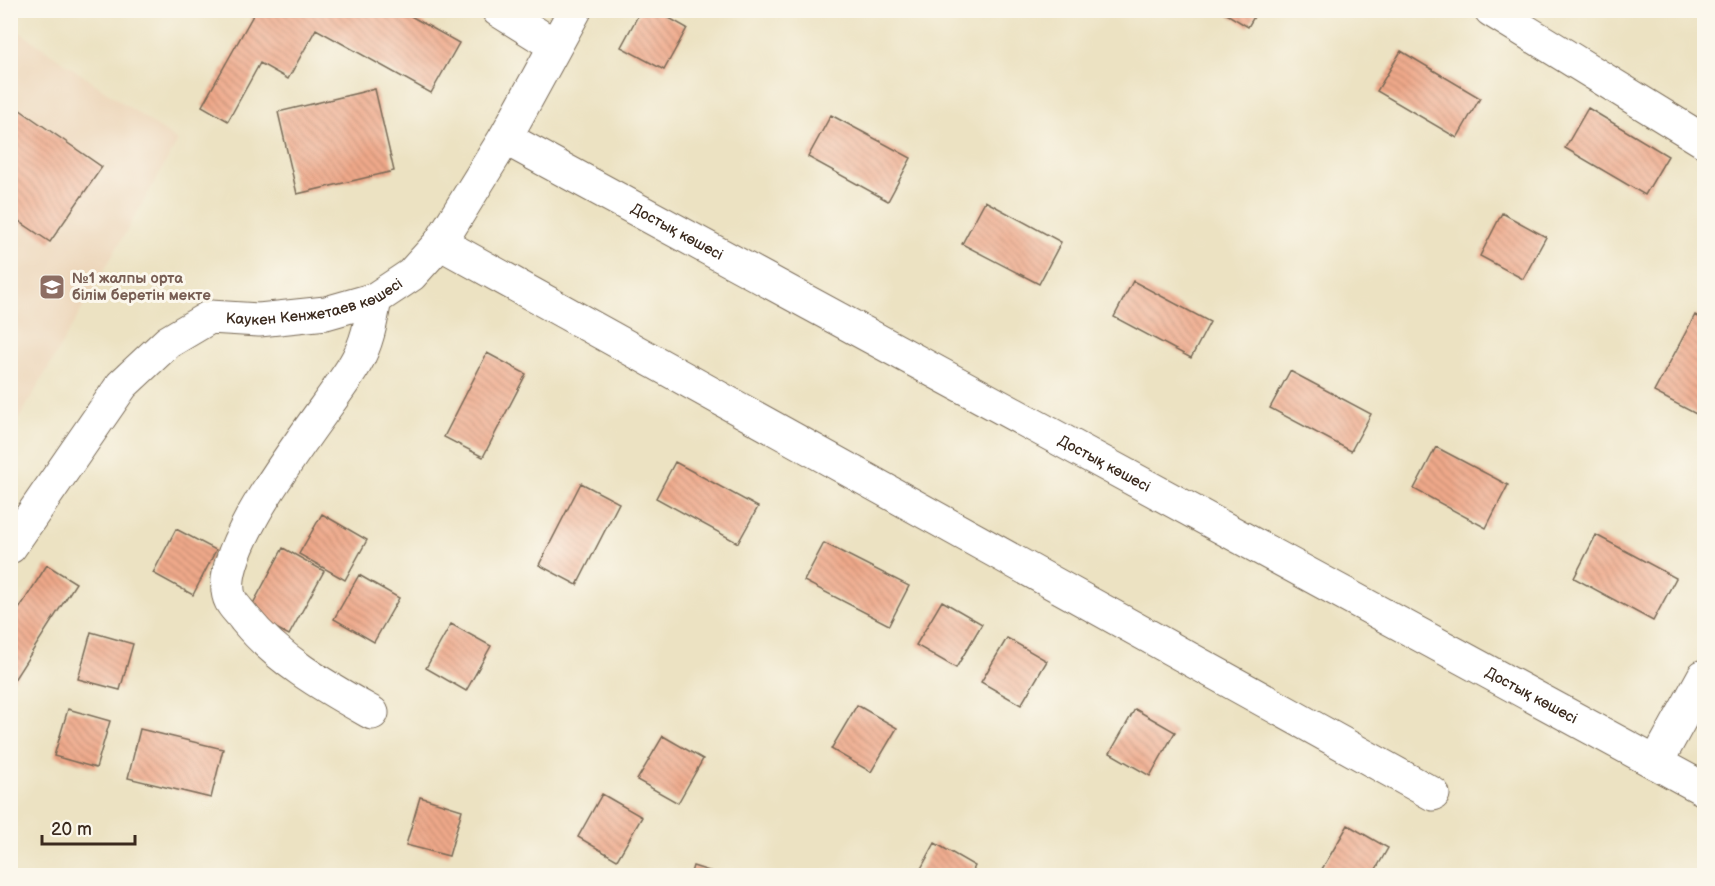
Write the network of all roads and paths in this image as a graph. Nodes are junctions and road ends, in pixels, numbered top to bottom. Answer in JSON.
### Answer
{"nodes":[{"id":1,"x":498,"y":10,"type":"edge"},
{"id":2,"x":574,"y":10,"type":"edge"},
{"id":3,"x":1491,"y":10,"type":"edge"},
{"id":4,"x":554,"y":45,"type":"junction"},
{"id":5,"x":505,"y":138,"type":"junction"},
{"id":6,"x":1704,"y":141,"type":"edge"},
{"id":7,"x":441,"y":243,"type":"junction"},
{"id":8,"x":375,"y":299,"type":"junction"},
{"id":9,"x":10,"y":547,"type":"edge"},
{"id":10,"x":1704,"y":676,"type":"edge"},
{"id":11,"x":372,"y":713,"type":"dead end"},
{"id":12,"x":1656,"y":763,"type":"junction"},
{"id":13,"x":1704,"y":789,"type":"edge"},
{"id":14,"x":1433,"y":794,"type":"dead end"}],
"edges":[{"from":1,"to":4,"type":"street"},
{"from":2,"to":4,"type":"street","name":"Каукен Кенжетаев көшесі"},
{"from":3,"to":6,"type":"street"},
{"from":4,"to":5,"type":"street","name":"Каукен Кенжетаев көшесі"},
{"from":5,"to":7,"type":"street","name":"Каукен Кенжетаев көшесі"},
{"from":5,"to":12,"type":"street","name":"Достық көшесі"},
{"from":7,"to":8,"type":"street","name":"Каукен Кенжетаев көшесі"},
{"from":7,"to":14,"type":"street"},
{"from":8,"to":9,"type":"street","name":"Каукен Кенжетаев көшесі"},
{"from":8,"to":11,"type":"street"},
{"from":10,"to":12,"type":"street"},
{"from":12,"to":13,"type":"street","name":"Достық көшесі"}]}
